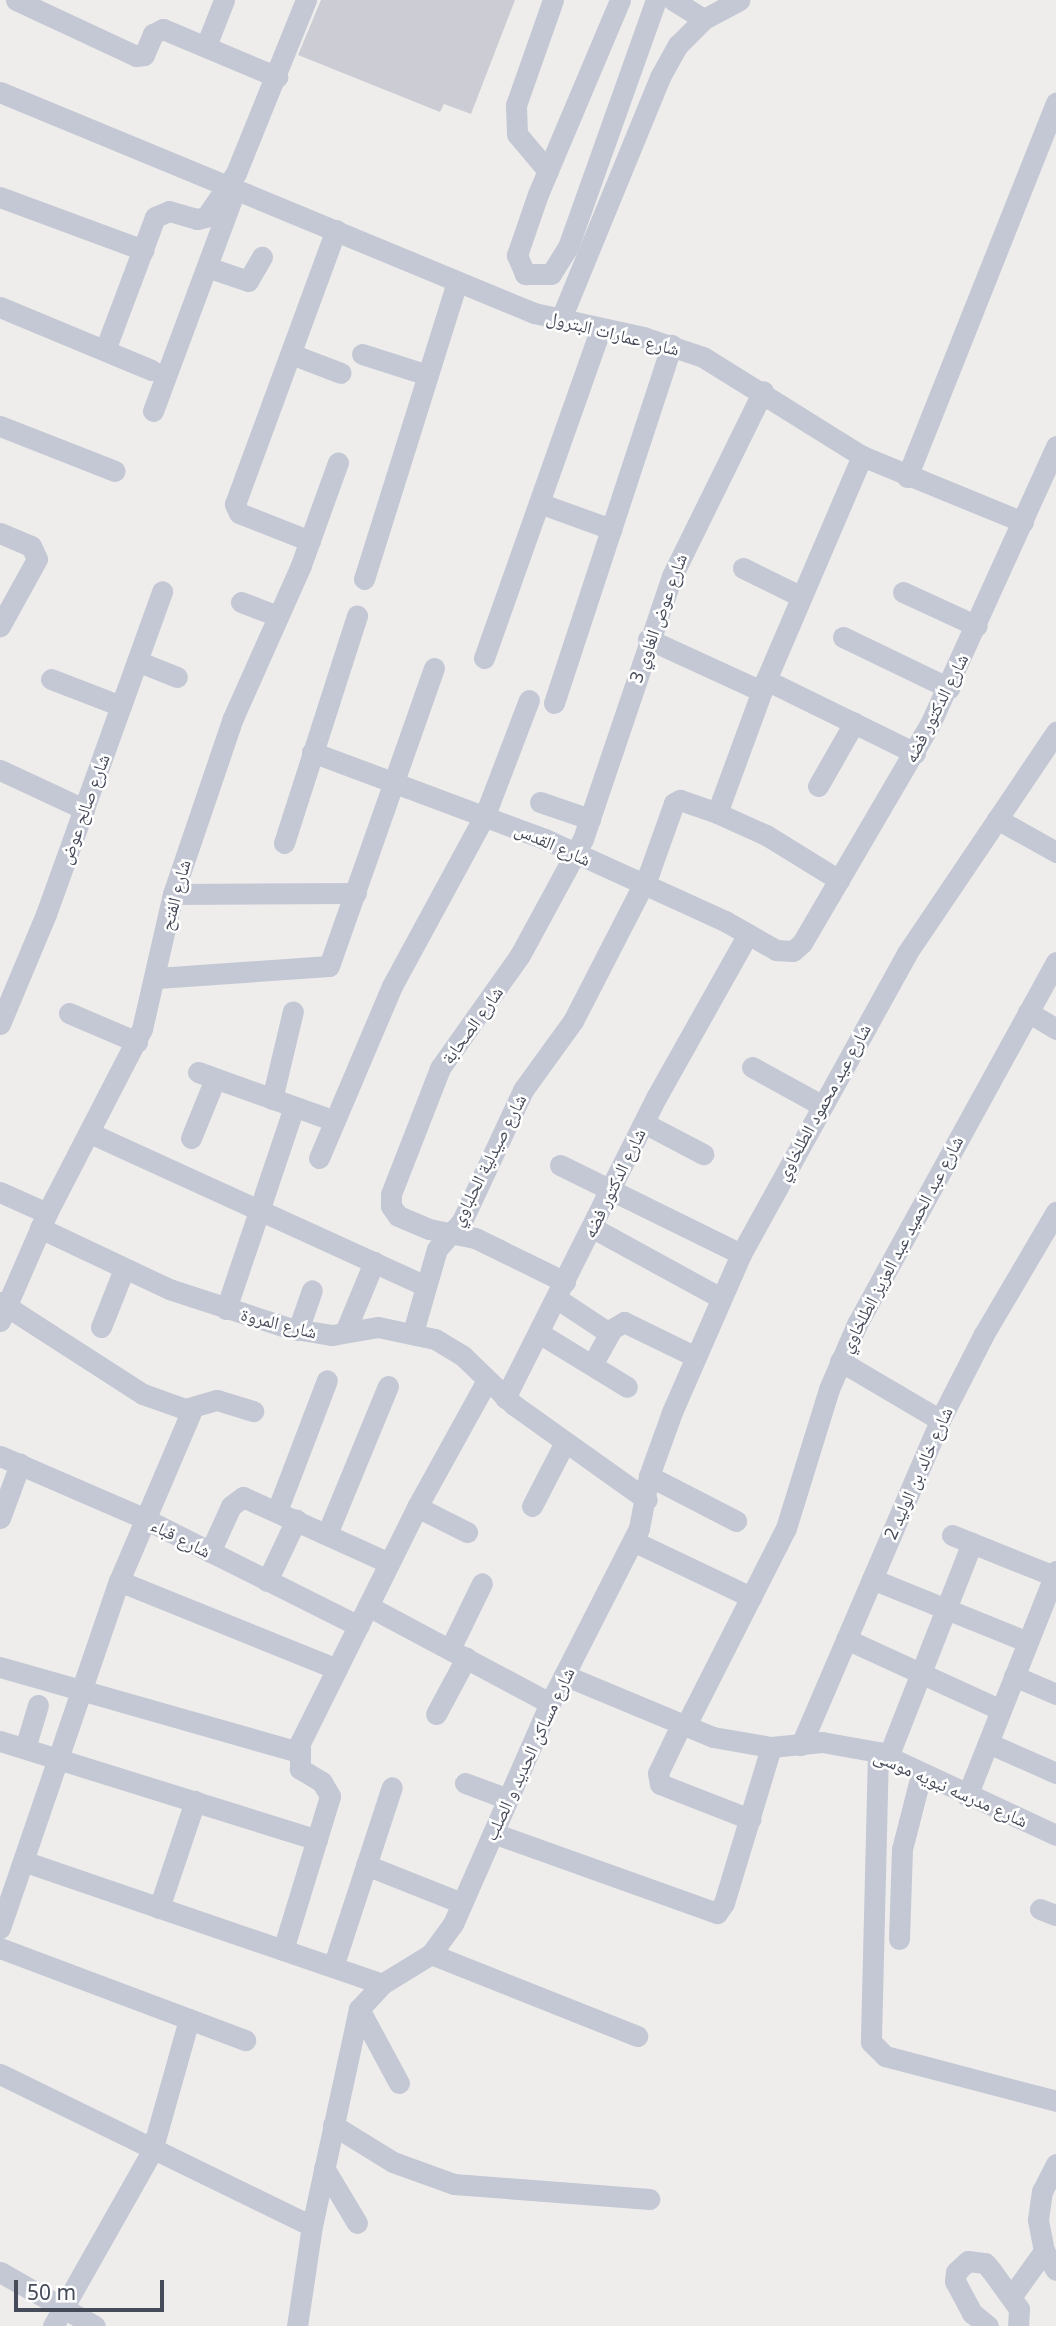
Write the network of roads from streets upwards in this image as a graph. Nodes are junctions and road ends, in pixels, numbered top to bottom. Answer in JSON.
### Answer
{"nodes":[{"id":1,"x":16,"y":0,"type":"edge"},
{"id":2,"x":224,"y":0,"type":"edge"},
{"id":3,"x":306,"y":0,"type":"edge"},
{"id":4,"x":553,"y":0,"type":"edge"},
{"id":5,"x":620,"y":0,"type":"edge"},
{"id":6,"x":656,"y":0,"type":"edge"},
{"id":7,"x":673,"y":0,"type":"edge"},
{"id":8,"x":739,"y":0,"type":"edge"},
{"id":9,"x":705,"y":19,"type":"junction"},
{"id":10,"x":206,"y":46,"type":"junction"},
{"id":11,"x":277,"y":77,"type":"junction"},
{"id":12,"x":0,"y":92,"type":"edge"},
{"id":13,"x":1056,"y":103,"type":"edge"},
{"id":14,"x":548,"y":171,"type":"junction"},
{"id":15,"x":232,"y":187,"type":"junction"},
{"id":16,"x":0,"y":197,"type":"edge"},
{"id":17,"x":337,"y":230,"type":"junction"},
{"id":18,"x":143,"y":250,"type":"junction"},
{"id":19,"x":262,"y":257,"type":"dead end"},
{"id":20,"x":207,"y":267,"type":"junction"},
{"id":21,"x":457,"y":282,"type":"junction"},
{"id":22,"x":0,"y":307,"type":"edge"},
{"id":23,"x":560,"y":321,"type":"junction"},
{"id":24,"x":600,"y":330,"type":"junction"},
{"id":25,"x":672,"y":345,"type":"junction"},
{"id":26,"x":105,"y":350,"type":"junction"},
{"id":27,"x":291,"y":354,"type":"junction"},
{"id":28,"x":362,"y":354,"type":"dead end"},
{"id":29,"x":151,"y":370,"type":"dead end"},
{"id":30,"x":341,"y":373,"type":"dead end"},
{"id":31,"x":428,"y":375,"type":"junction"},
{"id":32,"x":763,"y":391,"type":"junction"},
{"id":33,"x":153,"y":411,"type":"dead end"},
{"id":34,"x":0,"y":426,"type":"edge"},
{"id":35,"x":1056,"y":446,"type":"edge"},
{"id":36,"x":862,"y":456,"type":"junction"},
{"id":37,"x":338,"y":462,"type":"dead end"},
{"id":38,"x":115,"y":471,"type":"dead end"},
{"id":39,"x":907,"y":477,"type":"junction"},
{"id":40,"x":539,"y":503,"type":"junction"},
{"id":41,"x":1023,"y":522,"type":"junction"},
{"id":42,"x":611,"y":529,"type":"junction"},
{"id":43,"x":0,"y":533,"type":"edge"},
{"id":44,"x":310,"y":541,"type":"junction"},
{"id":45,"x":743,"y":568,"type":"dead end"},
{"id":46,"x":364,"y":579,"type":"dead end"},
{"id":47,"x":162,"y":591,"type":"dead end"},
{"id":48,"x":903,"y":592,"type":"dead end"},
{"id":49,"x":800,"y":596,"type":"junction"},
{"id":50,"x":241,"y":602,"type":"dead end"},
{"id":51,"x":357,"y":615,"type":"dead end"},
{"id":52,"x":277,"y":616,"type":"junction"},
{"id":53,"x":0,"y":626,"type":"edge"},
{"id":54,"x":977,"y":626,"type":"junction"},
{"id":55,"x":843,"y":637,"type":"dead end"},
{"id":56,"x":648,"y":639,"type":"junction"},
{"id":57,"x":484,"y":658,"type":"dead end"},
{"id":58,"x":137,"y":662,"type":"junction"},
{"id":59,"x":434,"y":668,"type":"dead end"},
{"id":60,"x":177,"y":677,"type":"dead end"},
{"id":61,"x":51,"y":679,"type":"dead end"},
{"id":62,"x":764,"y":686,"type":"junction"},
{"id":63,"x":949,"y":688,"type":"junction"},
{"id":64,"x":529,"y":700,"type":"dead end"},
{"id":65,"x":554,"y":703,"type":"dead end"},
{"id":66,"x":121,"y":706,"type":"junction"},
{"id":67,"x":854,"y":723,"type":"junction"},
{"id":68,"x":1056,"y":732,"type":"edge"},
{"id":69,"x":312,"y":752,"type":"junction"},
{"id":70,"x":915,"y":753,"type":"junction"},
{"id":71,"x":0,"y":770,"type":"edge"},
{"id":72,"x":394,"y":782,"type":"junction"},
{"id":73,"x":818,"y":786,"type":"dead end"},
{"id":74,"x":540,"y":802,"type":"dead end"},
{"id":75,"x":84,"y":809,"type":"junction"},
{"id":76,"x":717,"y":813,"type":"junction"},
{"id":77,"x":485,"y":815,"type":"junction"},
{"id":78,"x":590,"y":819,"type":"junction"},
{"id":79,"x":998,"y":819,"type":"junction"},
{"id":80,"x":284,"y":843,"type":"dead end"},
{"id":81,"x":574,"y":852,"type":"junction"},
{"id":82,"x":1056,"y":852,"type":"edge"},
{"id":83,"x":839,"y":880,"type":"junction"},
{"id":84,"x":642,"y":884,"type":"junction"},
{"id":85,"x":356,"y":893,"type":"junction"},
{"id":86,"x":173,"y":894,"type":"junction"},
{"id":87,"x":748,"y":933,"type":"junction"},
{"id":88,"x":787,"y":953,"type":"joint"},
{"id":89,"x":1056,"y":962,"type":"edge"},
{"id":90,"x":157,"y":978,"type":"junction"},
{"id":91,"x":293,"y":1011,"type":"dead end"},
{"id":92,"x":1028,"y":1012,"type":"junction"},
{"id":93,"x":69,"y":1013,"type":"dead end"},
{"id":94,"x":0,"y":1024,"type":"edge"},
{"id":95,"x":1056,"y":1029,"type":"edge"},
{"id":96,"x":136,"y":1042,"type":"junction"},
{"id":97,"x":752,"y":1067,"type":"dead end"},
{"id":98,"x":272,"y":1099,"type":"junction"},
{"id":99,"x":821,"y":1105,"type":"junction"},
{"id":100,"x":294,"y":1107,"type":"junction"},
{"id":101,"x":335,"y":1121,"type":"junction"},
{"id":102,"x":644,"y":1123,"type":"junction"},
{"id":103,"x":90,"y":1133,"type":"junction"},
{"id":104,"x":191,"y":1138,"type":"dead end"},
{"id":105,"x":703,"y":1154,"type":"dead end"},
{"id":106,"x":319,"y":1158,"type":"dead end"},
{"id":107,"x":560,"y":1166,"type":"dead end"},
{"id":108,"x":611,"y":1191,"type":"junction"},
{"id":109,"x":0,"y":1192,"type":"edge"},
{"id":110,"x":259,"y":1210,"type":"junction"},
{"id":111,"x":1056,"y":1212,"type":"edge"},
{"id":112,"x":44,"y":1220,"type":"junction"},
{"id":113,"x":593,"y":1227,"type":"junction"},
{"id":114,"x":450,"y":1233,"type":"junction"},
{"id":115,"x":741,"y":1254,"type":"junction"},
{"id":116,"x":374,"y":1262,"type":"junction"},
{"id":117,"x":124,"y":1269,"type":"junction"},
{"id":118,"x":424,"y":1285,"type":"junction"},
{"id":119,"x":312,"y":1290,"type":"dead end"},
{"id":120,"x":561,"y":1290,"type":"junction"},
{"id":121,"x":719,"y":1297,"type":"junction"},
{"id":122,"x":2,"y":1309,"type":"edge"},
{"id":123,"x":226,"y":1309,"type":"junction"},
{"id":124,"x":101,"y":1327,"type":"dead end"},
{"id":125,"x":298,"y":1330,"type":"junction"},
{"id":126,"x":345,"y":1332,"type":"junction"},
{"id":127,"x":413,"y":1332,"type":"junction"},
{"id":128,"x":539,"y":1333,"type":"junction"},
{"id":129,"x":610,"y":1333,"type":"junction"},
{"id":130,"x":694,"y":1356,"type":"junction"},
{"id":131,"x":840,"y":1361,"type":"junction"},
{"id":132,"x":592,"y":1365,"type":"junction"},
{"id":133,"x":487,"y":1380,"type":"junction"},
{"id":134,"x":327,"y":1381,"type":"dead end"},
{"id":135,"x":388,"y":1386,"type":"dead end"},
{"id":136,"x":627,"y":1387,"type":"dead end"},
{"id":137,"x":505,"y":1398,"type":"junction"},
{"id":138,"x":192,"y":1409,"type":"junction"},
{"id":139,"x":253,"y":1411,"type":"dead end"},
{"id":140,"x":940,"y":1420,"type":"junction"},
{"id":141,"x":565,"y":1442,"type":"junction"},
{"id":142,"x":10,"y":1460,"type":"edge"},
{"id":143,"x":649,"y":1476,"type":"junction"},
{"id":144,"x":646,"y":1500,"type":"junction"},
{"id":145,"x":533,"y":1506,"type":"dead end"},
{"id":146,"x":417,"y":1507,"type":"junction"},
{"id":147,"x":277,"y":1511,"type":"junction"},
{"id":148,"x":0,"y":1518,"type":"edge"},
{"id":149,"x":143,"y":1518,"type":"junction"},
{"id":150,"x":296,"y":1520,"type":"junction"},
{"id":151,"x":736,"y":1521,"type":"dead end"},
{"id":152,"x":467,"y":1532,"type":"dead end"},
{"id":153,"x":327,"y":1534,"type":"junction"},
{"id":154,"x":633,"y":1541,"type":"junction"},
{"id":155,"x":210,"y":1552,"type":"junction"},
{"id":156,"x":389,"y":1563,"type":"junction"},
{"id":157,"x":1055,"y":1574,"type":"edge"},
{"id":158,"x":872,"y":1579,"type":"junction"},
{"id":159,"x":118,"y":1581,"type":"junction"},
{"id":160,"x":267,"y":1581,"type":"junction"},
{"id":161,"x":482,"y":1583,"type":"dead end"},
{"id":162,"x":751,"y":1597,"type":"junction"},
{"id":163,"x":368,"y":1606,"type":"junction"},
{"id":164,"x":946,"y":1609,"type":"junction"},
{"id":165,"x":1049,"y":1612,"type":"edge"},
{"id":166,"x":359,"y":1626,"type":"junction"},
{"id":167,"x":846,"y":1639,"type":"junction"},
{"id":168,"x":1028,"y":1642,"type":"junction"},
{"id":169,"x":458,"y":1654,"type":"junction"},
{"id":170,"x":0,"y":1667,"type":"edge"},
{"id":171,"x":337,"y":1669,"type":"junction"},
{"id":172,"x":920,"y":1673,"type":"junction"},
{"id":173,"x":564,"y":1675,"type":"junction"},
{"id":174,"x":1014,"y":1676,"type":"junction"},
{"id":175,"x":82,"y":1689,"type":"junction"},
{"id":176,"x":1056,"y":1695,"type":"edge"},
{"id":177,"x":550,"y":1703,"type":"junction"},
{"id":178,"x":38,"y":1704,"type":"dead end"},
{"id":179,"x":1001,"y":1710,"type":"junction"},
{"id":180,"x":436,"y":1714,"type":"dead end"},
{"id":181,"x":683,"y":1726,"type":"junction"},
{"id":182,"x":0,"y":1741,"type":"edge"},
{"id":183,"x":988,"y":1743,"type":"junction"},
{"id":184,"x":801,"y":1745,"type":"junction"},
{"id":185,"x":771,"y":1746,"type":"junction"},
{"id":186,"x":25,"y":1748,"type":"junction"},
{"id":187,"x":298,"y":1752,"type":"junction"},
{"id":188,"x":883,"y":1754,"type":"junction"},
{"id":189,"x":59,"y":1757,"type":"junction"},
{"id":190,"x":1056,"y":1773,"type":"edge"},
{"id":191,"x":920,"y":1775,"type":"junction"},
{"id":192,"x":465,"y":1783,"type":"dead end"},
{"id":193,"x":392,"y":1787,"type":"dead end"},
{"id":194,"x":967,"y":1796,"type":"junction"},
{"id":195,"x":508,"y":1799,"type":"junction"},
{"id":196,"x":195,"y":1801,"type":"junction"},
{"id":197,"x":750,"y":1819,"type":"junction"},
{"id":198,"x":493,"y":1833,"type":"junction"},
{"id":199,"x":1056,"y":1835,"type":"edge"},
{"id":200,"x":317,"y":1840,"type":"junction"},
{"id":201,"x":23,"y":1861,"type":"junction"},
{"id":202,"x":366,"y":1865,"type":"junction"},
{"id":203,"x":5,"y":1895,"type":"edge"},
{"id":204,"x":462,"y":1903,"type":"junction"},
{"id":205,"x":159,"y":1908,"type":"junction"},
{"id":206,"x":873,"y":1917,"type":"junction"},
{"id":207,"x":0,"y":1928,"type":"edge"},
{"id":208,"x":0,"y":1948,"type":"edge"},
{"id":209,"x":283,"y":1950,"type":"junction"},
{"id":210,"x":431,"y":1954,"type":"junction"},
{"id":211,"x":333,"y":1967,"type":"junction"},
{"id":212,"x":382,"y":1984,"type":"junction"},
{"id":213,"x":359,"y":2009,"type":"junction"},
{"id":214,"x":189,"y":2019,"type":"junction"},
{"id":215,"x":637,"y":2036,"type":"dead end"},
{"id":216,"x":245,"y":2040,"type":"dead end"},
{"id":217,"x":0,"y":2074,"type":"edge"},
{"id":218,"x":399,"y":2083,"type":"dead end"},
{"id":219,"x":1056,"y":2101,"type":"edge"},
{"id":220,"x":333,"y":2125,"type":"junction"},
{"id":221,"x":152,"y":2151,"type":"junction"},
{"id":222,"x":1056,"y":2164,"type":"edge"},
{"id":223,"x":324,"y":2168,"type":"junction"},
{"id":224,"x":649,"y":2199,"type":"dead end"},
{"id":225,"x":357,"y":2223,"type":"dead end"},
{"id":226,"x":312,"y":2226,"type":"junction"},
{"id":227,"x":1044,"y":2251,"type":"junction"},
{"id":228,"x":1056,"y":2270,"type":"edge"},
{"id":229,"x":0,"y":2272,"type":"edge"},
{"id":230,"x":1011,"y":2297,"type":"junction"},
{"id":231,"x":58,"y":2317,"type":"edge"},
{"id":232,"x":95,"y":2326,"type":"edge"},
{"id":233,"x":297,"y":2326,"type":"edge"},
{"id":234,"x":988,"y":2326,"type":"edge"},
{"id":235,"x":1018,"y":2326,"type":"edge"}],
"edges":[{"from":1,"to":10,"type":"street"},
{"from":2,"to":10,"type":"street"},
{"from":3,"to":11,"type":"street"},
{"from":4,"to":14,"type":"street"},
{"from":5,"to":14,"type":"street"},
{"from":6,"to":14,"type":"street"},
{"from":7,"to":9,"type":"street"},
{"from":8,"to":9,"type":"street"},
{"from":9,"to":23,"type":"street"},
{"from":10,"to":11,"type":"street"},
{"from":11,"to":15,"type":"street"},
{"from":12,"to":15,"type":"street","name":"شارع عمارات البترول"},
{"from":13,"to":39,"type":"street"},
{"from":15,"to":17,"type":"street","name":"شارع عمارات البترول"},
{"from":15,"to":18,"type":"street"},
{"from":15,"to":20,"type":"street"},
{"from":16,"to":18,"type":"street"},
{"from":17,"to":21,"type":"street","name":"شارع عمارات البترول"},
{"from":17,"to":27,"type":"street"},
{"from":18,"to":26,"type":"street"},
{"from":19,"to":20,"type":"street"},
{"from":20,"to":33,"type":"street"},
{"from":21,"to":23,"type":"street","name":"شارع عمارات البترول"},
{"from":21,"to":31,"type":"street"},
{"from":22,"to":26,"type":"street"},
{"from":23,"to":24,"type":"street","name":"شارع عمارات البترول"},
{"from":24,"to":25,"type":"street","name":"شارع عمارات البترول"},
{"from":24,"to":40,"type":"street"},
{"from":25,"to":32,"type":"street","name":"شارع عمارات البترول"},
{"from":25,"to":42,"type":"street"},
{"from":26,"to":29,"type":"street"},
{"from":27,"to":30,"type":"street"},
{"from":27,"to":44,"type":"street"},
{"from":28,"to":31,"type":"street"},
{"from":31,"to":46,"type":"street"},
{"from":32,"to":36,"type":"street","name":"شارع عمارات البترول"},
{"from":32,"to":56,"type":"street","name":"شارع عوض الغاوي 3"},
{"from":34,"to":38,"type":"street"},
{"from":35,"to":41,"type":"street","name":"شارع الدكتور فضه"},
{"from":36,"to":39,"type":"street","name":"شارع عمارات البترول"},
{"from":36,"to":49,"type":"street"},
{"from":37,"to":44,"type":"street","name":"شارع الفتح"},
{"from":39,"to":41,"type":"street","name":"شارع عمارات البترول"},
{"from":40,"to":42,"type":"street"},
{"from":40,"to":57,"type":"street"},
{"from":41,"to":54,"type":"street","name":"شارع الدكتور فضه"},
{"from":42,"to":65,"type":"street"},
{"from":43,"to":53,"type":"street"},
{"from":44,"to":52,"type":"street","name":"شارع الفتح"},
{"from":45,"to":49,"type":"street"},
{"from":47,"to":58,"type":"street","name":"شارع صالح عوض"},
{"from":48,"to":54,"type":"street"},
{"from":49,"to":62,"type":"street"},
{"from":50,"to":52,"type":"street"},
{"from":51,"to":69,"type":"street"},
{"from":52,"to":86,"type":"street","name":"شارع الفتح"},
{"from":54,"to":63,"type":"street","name":"شارع الدكتور فضه"},
{"from":55,"to":63,"type":"street"},
{"from":56,"to":62,"type":"street"},
{"from":56,"to":78,"type":"street","name":"شارع عوض الغاوي 3"},
{"from":58,"to":60,"type":"street"},
{"from":58,"to":66,"type":"street","name":"شارع صالح عوض"},
{"from":59,"to":72,"type":"street"},
{"from":61,"to":66,"type":"street"},
{"from":62,"to":67,"type":"street"},
{"from":62,"to":76,"type":"street"},
{"from":63,"to":70,"type":"street","name":"شارع الدكتور فضه"},
{"from":64,"to":77,"type":"street"},
{"from":66,"to":75,"type":"street","name":"شارع صالح عوض"},
{"from":67,"to":70,"type":"street"},
{"from":67,"to":73,"type":"street"},
{"from":68,"to":79,"type":"street","name":"شارع عيد محمود الطلخاوي"},
{"from":69,"to":72,"type":"street","name":"شارع القدس"},
{"from":69,"to":80,"type":"street"},
{"from":70,"to":83,"type":"street","name":"شارع الدكتور فضه"},
{"from":71,"to":75,"type":"street"},
{"from":72,"to":77,"type":"street","name":"شارع القدس"},
{"from":72,"to":85,"type":"street"},
{"from":74,"to":78,"type":"street"},
{"from":75,"to":94,"type":"street","name":"شارع صالح عوض"},
{"from":76,"to":83,"type":"street"},
{"from":76,"to":84,"type":"street","name":"شارع صيدلية الحلباوي"},
{"from":77,"to":81,"type":"street","name":"شارع القدس"},
{"from":77,"to":101,"type":"street"},
{"from":78,"to":81,"type":"street","name":"شارع عوض الغاوي 3"},
{"from":79,"to":82,"type":"street"},
{"from":79,"to":99,"type":"street","name":"شارع عيد محمود الطلخاوي"},
{"from":81,"to":84,"type":"street","name":"شارع القدس"},
{"from":81,"to":114,"type":"street","name":"شارع الصحابة"},
{"from":83,"to":88,"type":"street","name":"شارع الدكتور فضه"},
{"from":84,"to":87,"type":"street","name":"شارع القدس"},
{"from":84,"to":114,"type":"street","name":"شارع صيدلية الحلباوي"},
{"from":85,"to":86,"type":"street"},
{"from":85,"to":90,"type":"street"},
{"from":86,"to":90,"type":"street","name":"شارع الفتح"},
{"from":87,"to":88,"type":"street","name":"شارع القدس"},
{"from":87,"to":102,"type":"street","name":"شارع الدكتور فضه"},
{"from":89,"to":92,"type":"street","name":"شارع عبد الحميد عبد العزيز الطلخاوي"},
{"from":90,"to":96,"type":"street","name":"شارع الفتح"},
{"from":91,"to":98,"type":"street"},
{"from":92,"to":95,"type":"street"},
{"from":92,"to":131,"type":"street","name":"شارع عبد الحميد عبد العزيز الطلخاوي"},
{"from":93,"to":96,"type":"street"},
{"from":96,"to":103,"type":"street","name":"شارع الفتح"},
{"from":97,"to":99,"type":"street"},
{"from":98,"to":100,"type":"street"},
{"from":98,"to":104,"type":"street"},
{"from":99,"to":115,"type":"street","name":"شارع عيد محمود الطلخاوي"},
{"from":100,"to":101,"type":"street"},
{"from":100,"to":110,"type":"street"},
{"from":101,"to":106,"type":"street"},
{"from":102,"to":105,"type":"street"},
{"from":102,"to":108,"type":"street","name":"شارع الدكتور فضه"},
{"from":103,"to":110,"type":"street"},
{"from":103,"to":112,"type":"street","name":"شارع الفتح"},
{"from":107,"to":108,"type":"street"},
{"from":108,"to":113,"type":"street","name":"شارع الدكتور فضه"},
{"from":108,"to":115,"type":"street"},
{"from":109,"to":112,"type":"street","name":"شارع المروة"},
{"from":110,"to":116,"type":"street"},
{"from":110,"to":123,"type":"street"},
{"from":111,"to":140,"type":"street","name":"شارع خالد بن الوليد 2"},
{"from":112,"to":117,"type":"street","name":"شارع المروة"},
{"from":112,"to":122,"type":"street","name":"شارع الفتح"},
{"from":113,"to":120,"type":"street","name":"شارع الدكتور فضه"},
{"from":113,"to":121,"type":"street"},
{"from":114,"to":118,"type":"street","name":"شارع صيدلية الحلباوي"},
{"from":114,"to":120,"type":"street"},
{"from":115,"to":121,"type":"street","name":"شارع عيد محمود الطلخاوي"},
{"from":116,"to":118,"type":"street"},
{"from":116,"to":126,"type":"street"},
{"from":117,"to":123,"type":"street","name":"شارع المروة"},
{"from":117,"to":124,"type":"street"},
{"from":118,"to":127,"type":"street","name":"شارع صيدلية الحلباوي"},
{"from":119,"to":125,"type":"street"},
{"from":120,"to":128,"type":"street","name":"شارع الدكتور فضه"},
{"from":120,"to":129,"type":"street"},
{"from":121,"to":130,"type":"street","name":"شارع عيد محمود الطلخاوي"},
{"from":122,"to":138,"type":"street"},
{"from":123,"to":125,"type":"street","name":"شارع المروة"},
{"from":125,"to":126,"type":"street","name":"شارع المروة"},
{"from":126,"to":127,"type":"street","name":"شارع المروة"},
{"from":127,"to":133,"type":"street","name":"شارع المروة"},
{"from":128,"to":132,"type":"street"},
{"from":128,"to":137,"type":"street","name":"شارع الدكتور فضه"},
{"from":129,"to":130,"type":"street"},
{"from":129,"to":132,"type":"street"},
{"from":130,"to":143,"type":"street","name":"شارع عيد محمود الطلخاوي"},
{"from":131,"to":140,"type":"street"},
{"from":131,"to":162,"type":"street","name":"شارع عبد الحميد عبد العزيز الطلخاوي"},
{"from":132,"to":136,"type":"street"},
{"from":133,"to":137,"type":"street","name":"شارع المروة"},
{"from":133,"to":146,"type":"street"},
{"from":134,"to":147,"type":"street"},
{"from":135,"to":153,"type":"street"},
{"from":137,"to":141,"type":"street","name":"شارع المروة"},
{"from":138,"to":139,"type":"street"},
{"from":138,"to":149,"type":"street"},
{"from":140,"to":158,"type":"street","name":"شارع خالد بن الوليد 2"},
{"from":141,"to":144,"type":"street","name":"شارع المروة"},
{"from":141,"to":145,"type":"street"},
{"from":142,"to":148,"type":"street"},
{"from":142,"to":149,"type":"street","name":"شارع قباء"},
{"from":143,"to":144,"type":"street","name":"شارع عيد محمود الطلخاوي"},
{"from":143,"to":151,"type":"street"},
{"from":144,"to":154,"type":"street","name":"شارع مساكن الحديد و الصلب"},
{"from":146,"to":152,"type":"street"},
{"from":146,"to":156,"type":"street"},
{"from":147,"to":150,"type":"street"},
{"from":147,"to":155,"type":"street"},
{"from":149,"to":155,"type":"street","name":"شارع قباء"},
{"from":149,"to":159,"type":"street"},
{"from":150,"to":153,"type":"street"},
{"from":150,"to":160,"type":"street"},
{"from":153,"to":156,"type":"street"},
{"from":154,"to":162,"type":"street"},
{"from":154,"to":173,"type":"street","name":"شارع مساكن الحديد و الصلب"},
{"from":155,"to":160,"type":"street","name":"شارع قباء"},
{"from":156,"to":163,"type":"street"},
{"from":157,"to":164,"type":"street"},
{"from":157,"to":165,"type":"street"},
{"from":158,"to":164,"type":"street"},
{"from":158,"to":167,"type":"street","name":"شارع خالد بن الوليد 2"},
{"from":159,"to":171,"type":"street"},
{"from":159,"to":175,"type":"street"},
{"from":160,"to":166,"type":"street","name":"شارع قباء"},
{"from":161,"to":169,"type":"street"},
{"from":162,"to":181,"type":"street","name":"شارع عبد الحميد عبد العزيز الطلخاوي"},
{"from":163,"to":166,"type":"street"},
{"from":163,"to":169,"type":"street"},
{"from":164,"to":168,"type":"street"},
{"from":164,"to":172,"type":"street"},
{"from":165,"to":168,"type":"street"},
{"from":166,"to":171,"type":"street"},
{"from":167,"to":172,"type":"street"},
{"from":167,"to":184,"type":"street","name":"شارع خالد بن الوليد 2"},
{"from":168,"to":174,"type":"street"},
{"from":169,"to":177,"type":"street"},
{"from":169,"to":180,"type":"street"},
{"from":170,"to":175,"type":"street"},
{"from":171,"to":187,"type":"street"},
{"from":172,"to":179,"type":"street"},
{"from":172,"to":188,"type":"street"},
{"from":173,"to":177,"type":"street","name":"شارع مساكن الحديد و الصلب"},
{"from":173,"to":181,"type":"street","name":"شارع مدرسه نبويه موسى"},
{"from":174,"to":176,"type":"street"},
{"from":174,"to":179,"type":"street"},
{"from":175,"to":187,"type":"street"},
{"from":175,"to":189,"type":"street"},
{"from":177,"to":195,"type":"street","name":"شارع مساكن الحديد و الصلب"},
{"from":178,"to":186,"type":"street"},
{"from":179,"to":183,"type":"street"},
{"from":181,"to":185,"type":"street","name":"شارع مدرسه نبويه موسى"},
{"from":181,"to":197,"type":"street","name":"شارع عبد الحميد عبد العزيز الطلخاوي"},
{"from":182,"to":186,"type":"street"},
{"from":183,"to":190,"type":"street"},
{"from":183,"to":194,"type":"street"},
{"from":184,"to":185,"type":"street","name":"شارع مدرسه نبويه موسى"},
{"from":184,"to":188,"type":"street","name":"شارع مدرسه نبويه موسى"},
{"from":185,"to":197,"type":"street"},
{"from":186,"to":189,"type":"street"},
{"from":187,"to":200,"type":"street"},
{"from":188,"to":191,"type":"street","name":"شارع مدرسه نبويه موسى"},
{"from":188,"to":206,"type":"street"},
{"from":189,"to":196,"type":"street"},
{"from":189,"to":201,"type":"street"},
{"from":191,"to":194,"type":"street","name":"شارع مدرسه نبويه موسى"},
{"from":191,"to":206,"type":"street"},
{"from":192,"to":195,"type":"street"},
{"from":193,"to":202,"type":"street"},
{"from":194,"to":199,"type":"street","name":"شارع مدرسه نبويه موسى"},
{"from":195,"to":198,"type":"street","name":"شارع مساكن الحديد و الصلب"},
{"from":196,"to":200,"type":"street"},
{"from":196,"to":205,"type":"street"},
{"from":197,"to":198,"type":"street"},
{"from":198,"to":204,"type":"street","name":"شارع مساكن الحديد و الصلب"},
{"from":200,"to":209,"type":"street"},
{"from":201,"to":203,"type":"street"},
{"from":201,"to":205,"type":"street"},
{"from":202,"to":204,"type":"street"},
{"from":202,"to":211,"type":"street"},
{"from":203,"to":207,"type":"street"},
{"from":204,"to":210,"type":"street","name":"شارع مساكن الحديد و الصلب"},
{"from":205,"to":209,"type":"street"},
{"from":206,"to":219,"type":"street"},
{"from":208,"to":214,"type":"street"},
{"from":209,"to":211,"type":"street"},
{"from":210,"to":212,"type":"street","name":"شارع مساكن الحديد و الصلب"},
{"from":210,"to":215,"type":"street"},
{"from":211,"to":212,"type":"street"},
{"from":212,"to":213,"type":"street","name":"شارع مساكن الحديد و الصلب"},
{"from":213,"to":218,"type":"street"},
{"from":213,"to":220,"type":"street"},
{"from":214,"to":216,"type":"street"},
{"from":214,"to":221,"type":"street"},
{"from":217,"to":221,"type":"street"},
{"from":220,"to":223,"type":"street"},
{"from":220,"to":224,"type":"street"},
{"from":221,"to":226,"type":"street"},
{"from":221,"to":231,"type":"street"},
{"from":222,"to":227,"type":"street"},
{"from":223,"to":225,"type":"street"},
{"from":223,"to":226,"type":"street"},
{"from":226,"to":233,"type":"street"},
{"from":227,"to":228,"type":"street"},
{"from":227,"to":230,"type":"street"},
{"from":229,"to":231,"type":"street"},
{"from":230,"to":234,"type":"street"},
{"from":230,"to":235,"type":"street"},
{"from":231,"to":232,"type":"street"}]}
